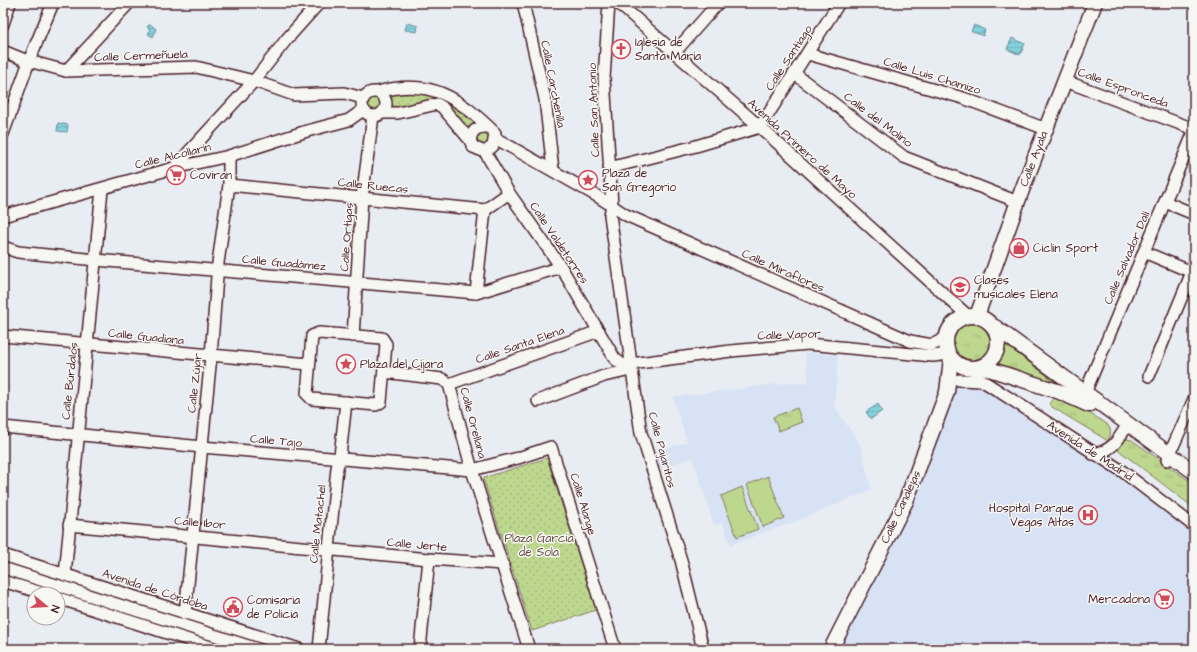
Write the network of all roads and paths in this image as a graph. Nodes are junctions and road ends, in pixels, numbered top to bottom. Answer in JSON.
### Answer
{"nodes":[{"id":1,"x":53,"y":3,"type":"edge"},
{"id":2,"x":129,"y":3,"type":"edge"},
{"id":3,"x":319,"y":3,"type":"edge"},
{"id":4,"x":523,"y":3,"type":"edge"},
{"id":5,"x":718,"y":3,"type":"edge"},
{"id":6,"x":839,"y":3,"type":"edge"},
{"id":7,"x":1095,"y":3,"type":"edge"},
{"id":8,"x":7,"y":5,"type":"edge"},
{"id":9,"x":614,"y":5,"type":"edge"},
{"id":10,"x":3,"y":24,"type":"edge"},
{"id":11,"x":3,"y":51,"type":"edge"},
{"id":12,"x":675,"y":52,"type":"junction"},
{"id":13,"x":808,"y":54,"type":"junction"},
{"id":14,"x":29,"y":61,"type":"junction"},
{"id":15,"x":66,"y":71,"type":"junction"},
{"id":16,"x":795,"y":74,"type":"junction"},
{"id":17,"x":254,"y":81,"type":"junction"},
{"id":18,"x":1065,"y":81,"type":"junction"},
{"id":19,"x":378,"y":92,"type":"junction"},
{"id":20,"x":363,"y":98,"type":"junction"},
{"id":21,"x":372,"y":113,"type":"junction"},
{"id":22,"x":760,"y":127,"type":"junction"},
{"id":23,"x":1046,"y":129,"type":"junction"},
{"id":24,"x":1194,"y":129,"type":"edge"},
{"id":25,"x":1194,"y":132,"type":"edge"},
{"id":26,"x":492,"y":133,"type":"junction"},
{"id":27,"x":3,"y":134,"type":"edge"},
{"id":28,"x":470,"y":140,"type":"junction"},
{"id":29,"x":481,"y":151,"type":"junction"},
{"id":30,"x":229,"y":156,"type":"junction"},
{"id":31,"x":174,"y":168,"type":"junction"},
{"id":32,"x":608,"y":168,"type":"junction"},
{"id":33,"x":553,"y":170,"type":"junction"},
{"id":34,"x":229,"y":185,"type":"junction"},
{"id":35,"x":102,"y":189,"type":"junction"},
{"id":36,"x":610,"y":190,"type":"junction"},
{"id":37,"x":509,"y":193,"type":"junction"},
{"id":38,"x":598,"y":196,"type":"junction"},
{"id":39,"x":362,"y":198,"type":"junction"},
{"id":40,"x":1018,"y":202,"type":"junction"},
{"id":41,"x":1165,"y":202,"type":"junction"},
{"id":42,"x":612,"y":205,"type":"junction"},
{"id":43,"x":485,"y":210,"type":"junction"},
{"id":44,"x":1194,"y":214,"type":"edge"},
{"id":45,"x":3,"y":216,"type":"edge"},
{"id":46,"x":3,"y":248,"type":"edge"},
{"id":47,"x":1144,"y":252,"type":"junction"},
{"id":48,"x":96,"y":260,"type":"junction"},
{"id":49,"x":561,"y":267,"type":"junction"},
{"id":50,"x":218,"y":271,"type":"junction"},
{"id":51,"x":1193,"y":273,"type":"edge"},
{"id":52,"x":358,"y":283,"type":"junction"},
{"id":53,"x":476,"y":293,"type":"junction"},
{"id":54,"x":972,"y":312,"type":"junction"},
{"id":55,"x":995,"y":327,"type":"junction"},
{"id":56,"x":599,"y":331,"type":"junction"},
{"id":57,"x":3,"y":336,"type":"edge"},
{"id":58,"x":353,"y":336,"type":"junction"},
{"id":59,"x":900,"y":337,"type":"junction"},
{"id":60,"x":946,"y":338,"type":"junction"},
{"id":61,"x":87,"y":344,"type":"junction"},
{"id":62,"x":609,"y":349,"type":"junction"},
{"id":63,"x":628,"y":352,"type":"junction"},
{"id":64,"x":897,"y":352,"type":"junction"},
{"id":65,"x":211,"y":356,"type":"junction"},
{"id":66,"x":933,"y":356,"type":"junction"},
{"id":67,"x":310,"y":364,"type":"junction"},
{"id":68,"x":952,"y":366,"type":"junction"},
{"id":69,"x":630,"y":367,"type":"junction"},
{"id":70,"x":979,"y":371,"type":"junction"},
{"id":71,"x":384,"y":372,"type":"junction"},
{"id":72,"x":1149,"y":376,"type":"dead end"},
{"id":73,"x":449,"y":384,"type":"junction"},
{"id":74,"x":1085,"y":393,"type":"junction"},
{"id":75,"x":1194,"y":399,"type":"edge"},
{"id":76,"x":538,"y":401,"type":"dead end"},
{"id":77,"x":346,"y":402,"type":"junction"},
{"id":78,"x":3,"y":427,"type":"edge"},
{"id":79,"x":1126,"y":427,"type":"junction"},
{"id":80,"x":78,"y":436,"type":"junction"},
{"id":81,"x":1115,"y":444,"type":"junction"},
{"id":82,"x":202,"y":448,"type":"junction"},
{"id":83,"x":1093,"y":454,"type":"junction"},
{"id":84,"x":1169,"y":458,"type":"junction"},
{"id":85,"x":339,"y":459,"type":"junction"},
{"id":86,"x":472,"y":470,"type":"junction"},
{"id":87,"x":1122,"y":471,"type":"junction"},
{"id":88,"x":1194,"y":472,"type":"edge"},
{"id":89,"x":1194,"y":479,"type":"edge"},
{"id":90,"x":70,"y":525,"type":"junction"},
{"id":91,"x":1194,"y":526,"type":"edge"},
{"id":92,"x":193,"y":536,"type":"junction"},
{"id":93,"x":329,"y":549,"type":"junction"},
{"id":94,"x":3,"y":555,"type":"edge"},
{"id":95,"x":429,"y":559,"type":"junction"},
{"id":96,"x":503,"y":564,"type":"junction"},
{"id":97,"x":3,"y":568,"type":"edge"},
{"id":98,"x":64,"y":575,"type":"junction"},
{"id":99,"x":3,"y":581,"type":"edge"},
{"id":100,"x":26,"y":588,"type":"edge"},
{"id":101,"x":66,"y":601,"type":"edge"},
{"id":102,"x":186,"y":614,"type":"junction"},
{"id":103,"x":217,"y":649,"type":"edge"},
{"id":104,"x":258,"y":649,"type":"edge"},
{"id":105,"x":299,"y":649,"type":"edge"},
{"id":106,"x":319,"y":649,"type":"edge"},
{"id":107,"x":420,"y":649,"type":"edge"},
{"id":108,"x":530,"y":649,"type":"edge"},
{"id":109,"x":615,"y":649,"type":"edge"},
{"id":110,"x":703,"y":649,"type":"edge"},
{"id":111,"x":831,"y":649,"type":"edge"}],
"edges":[{"from":1,"to":14,"type":"street"},
{"from":2,"to":15,"type":"street"},
{"from":3,"to":17,"type":"street"},
{"from":4,"to":33,"type":"street","name":"Calle Carchenilla"},
{"from":5,"to":12,"type":"street"},
{"from":6,"to":13,"type":"street","name":"Calle Santiago"},
{"from":7,"to":18,"type":"main road","name":"Calle Ayala"},
{"from":8,"to":10,"type":"street"},
{"from":9,"to":12,"type":"street","name":"Avenida Primero de Mayo"},
{"from":9,"to":32,"type":"street","name":"Calle San Antonio"},
{"from":11,"to":14,"type":"street","name":"Calle Cermeñuela"},
{"from":12,"to":22,"type":"street","name":"Avenida Primero de Mayo"},
{"from":13,"to":16,"type":"street","name":"Calle Santiago"},
{"from":13,"to":23,"type":"street","name":"Calle Luis Chamizo"},
{"from":14,"to":15,"type":"street","name":"Calle Cermeñuela"},
{"from":14,"to":27,"type":"street"},
{"from":15,"to":17,"type":"street","name":"Calle Cermeñuela"},
{"from":16,"to":22,"type":"street","name":"Calle Santiago"},
{"from":16,"to":40,"type":"street","name":"Calle del Molino"},
{"from":17,"to":20,"type":"street","name":"Calle Cermeñuela"},
{"from":17,"to":31,"type":"street"},
{"from":18,"to":23,"type":"main road","name":"Calle Ayala"},
{"from":18,"to":24,"type":"street","name":"Calle Espronceda"},
{"from":19,"to":20,"type":"street"},
{"from":19,"to":21,"type":"street"},
{"from":19,"to":26,"type":"street"},
{"from":20,"to":21,"type":"street"},
{"from":21,"to":28,"type":"street","name":"Calle Valdetorres"},
{"from":21,"to":30,"type":"street","name":"Calle Alcollarín"},
{"from":21,"to":39,"type":"street","name":"Calle Ortigas"},
{"from":22,"to":32,"type":"street"},
{"from":22,"to":54,"type":"street","name":"Avenida Primero de Mayo"},
{"from":23,"to":40,"type":"main road","name":"Calle Ayala"},
{"from":25,"to":41,"type":"street","name":"Calle Salvador Dalí"},
{"from":26,"to":28,"type":"street"},
{"from":26,"to":29,"type":"street"},
{"from":26,"to":33,"type":"street"},
{"from":28,"to":29,"type":"street","name":"Calle Valdetorres"},
{"from":29,"to":37,"type":"street","name":"Calle Valdetorres"},
{"from":30,"to":31,"type":"street","name":"Calle Alcollarín"},
{"from":30,"to":34,"type":"street","name":"Calle Zújar"},
{"from":31,"to":35,"type":"street","name":"Calle Alcollarín"},
{"from":32,"to":36,"type":"street"},
{"from":33,"to":38,"type":"street"},
{"from":34,"to":39,"type":"street","name":"Calle Ruecas"},
{"from":34,"to":50,"type":"street","name":"Calle Zújar"},
{"from":35,"to":45,"type":"street","name":"Calle Alcollarín"},
{"from":35,"to":48,"type":"street","name":"Calle Búrdalos"},
{"from":36,"to":38,"type":"street"},
{"from":36,"to":42,"type":"street"},
{"from":37,"to":43,"type":"street"},
{"from":37,"to":49,"type":"street","name":"Calle Valdetorres"},
{"from":38,"to":42,"type":"street"},
{"from":39,"to":43,"type":"street","name":"Calle Ruecas"},
{"from":39,"to":52,"type":"street","name":"Calle Ortigas"},
{"from":40,"to":54,"type":"main road","name":"Calle Ayala"},
{"from":41,"to":44,"type":"street"},
{"from":41,"to":47,"type":"street","name":"Calle Salvador Dalí"},
{"from":42,"to":59,"type":"street","name":"Calle Miraflores"},
{"from":42,"to":63,"type":"street","name":"Calle Pajaritos"},
{"from":43,"to":53,"type":"street"},
{"from":46,"to":48,"type":"street","name":"Calle Guadámez"},
{"from":47,"to":51,"type":"street"},
{"from":47,"to":74,"type":"street","name":"Calle Salvador Dalí"},
{"from":48,"to":50,"type":"street","name":"Calle Guadámez"},
{"from":48,"to":61,"type":"street","name":"Calle Búrdalos"},
{"from":49,"to":53,"type":"street","name":"Calle Guadámez"},
{"from":49,"to":56,"type":"street","name":"Calle Valdetorres"},
{"from":50,"to":52,"type":"street","name":"Calle Guadámez"},
{"from":50,"to":65,"type":"street","name":"Calle Zújar"},
{"from":51,"to":72,"type":"street"},
{"from":52,"to":53,"type":"street","name":"Calle Guadámez"},
{"from":52,"to":58,"type":"street","name":"Calle Ortigas"},
{"from":54,"to":55,"type":"main road"},
{"from":54,"to":60,"type":"main road"},
{"from":55,"to":70,"type":"main road"},
{"from":55,"to":74,"type":"main road"},
{"from":56,"to":62,"type":"street","name":"Calle Valdetorres"},
{"from":56,"to":73,"type":"street","name":"Calle Santa Elena"},
{"from":57,"to":61,"type":"street","name":"Calle Guadiana"},
{"from":58,"to":67,"type":"street"},
{"from":58,"to":71,"type":"street"},
{"from":59,"to":60,"type":"street","name":"Calle Miraflores"},
{"from":59,"to":64,"type":"street"},
{"from":60,"to":68,"type":"main road"},
{"from":61,"to":65,"type":"street","name":"Calle Guadiana"},
{"from":61,"to":80,"type":"street","name":"Calle Búrdalos"},
{"from":62,"to":63,"type":"street"},
{"from":62,"to":69,"type":"street","name":"Calle Valdetorres"},
{"from":63,"to":69,"type":"street","name":"Calle Pajaritos"},
{"from":64,"to":66,"type":"street","name":"Calle Vapor"},
{"from":64,"to":69,"type":"street","name":"Calle Vapor"},
{"from":65,"to":67,"type":"street","name":"Calle Guadiana"},
{"from":65,"to":82,"type":"street","name":"Calle Zújar"},
{"from":66,"to":68,"type":"street","name":"Calle Vapor"},
{"from":66,"to":68,"type":"street"},
{"from":67,"to":77,"type":"street"},
{"from":68,"to":70,"type":"main road"},
{"from":68,"to":70,"type":"main road"},
{"from":68,"to":111,"type":"main road","name":"Calle Canalejas"},
{"from":69,"to":76,"type":"street","name":"Calle Vapor"},
{"from":69,"to":110,"type":"street","name":"Calle Pajaritos"},
{"from":70,"to":79,"type":"main road"},
{"from":70,"to":83,"type":"street","name":"Avenida de Madrid"},
{"from":71,"to":73,"type":"street"},
{"from":71,"to":77,"type":"street"},
{"from":73,"to":86,"type":"street","name":"Calle Orellana"},
{"from":74,"to":79,"type":"main road"},
{"from":75,"to":84,"type":"street"},
{"from":77,"to":85,"type":"street","name":"Calle Matachel"},
{"from":78,"to":80,"type":"street","name":"Calle Tajo"},
{"from":79,"to":81,"type":"street"},
{"from":79,"to":84,"type":"main road"},
{"from":80,"to":82,"type":"street","name":"Calle Tajo"},
{"from":80,"to":90,"type":"street","name":"Calle Búrdalos"},
{"from":81,"to":83,"type":"street"},
{"from":81,"to":87,"type":"street"},
{"from":82,"to":85,"type":"street","name":"Calle Tajo"},
{"from":82,"to":92,"type":"street","name":"Calle Zújar"},
{"from":83,"to":87,"type":"street","name":"Avenida de Madrid"},
{"from":84,"to":88,"type":"main road"},
{"from":84,"to":89,"type":"main road"},
{"from":85,"to":86,"type":"street","name":"Calle Tajo"},
{"from":85,"to":93,"type":"street","name":"Calle Matachel"},
{"from":86,"to":96,"type":"street","name":"Calle Orellana"},
{"from":86,"to":109,"type":"street","name":"Calle Alange"},
{"from":87,"to":91,"type":"street","name":"Avenida de Madrid"},
{"from":90,"to":92,"type":"street","name":"Calle Ibor"},
{"from":90,"to":98,"type":"street","name":"Calle Búrdalos"},
{"from":92,"to":93,"type":"street","name":"Calle Ibor"},
{"from":92,"to":102,"type":"street","name":"Calle Zújar"},
{"from":93,"to":95,"type":"street","name":"Calle Jerte"},
{"from":93,"to":106,"type":"street","name":"Calle Matachel"},
{"from":94,"to":98,"type":"street","name":"Avenida de Córdoba"},
{"from":95,"to":96,"type":"street","name":"Calle Jerte"},
{"from":95,"to":107,"type":"street"},
{"from":96,"to":108,"type":"street","name":"Calle Orellana"},
{"from":97,"to":104,"type":"street","name":"Avenida de Córdoba"},
{"from":98,"to":102,"type":"street","name":"Avenida de Córdoba"},
{"from":99,"to":100,"type":"street"},
{"from":101,"to":103,"type":"street"},
{"from":102,"to":105,"type":"street","name":"Avenida de Córdoba"}]}
